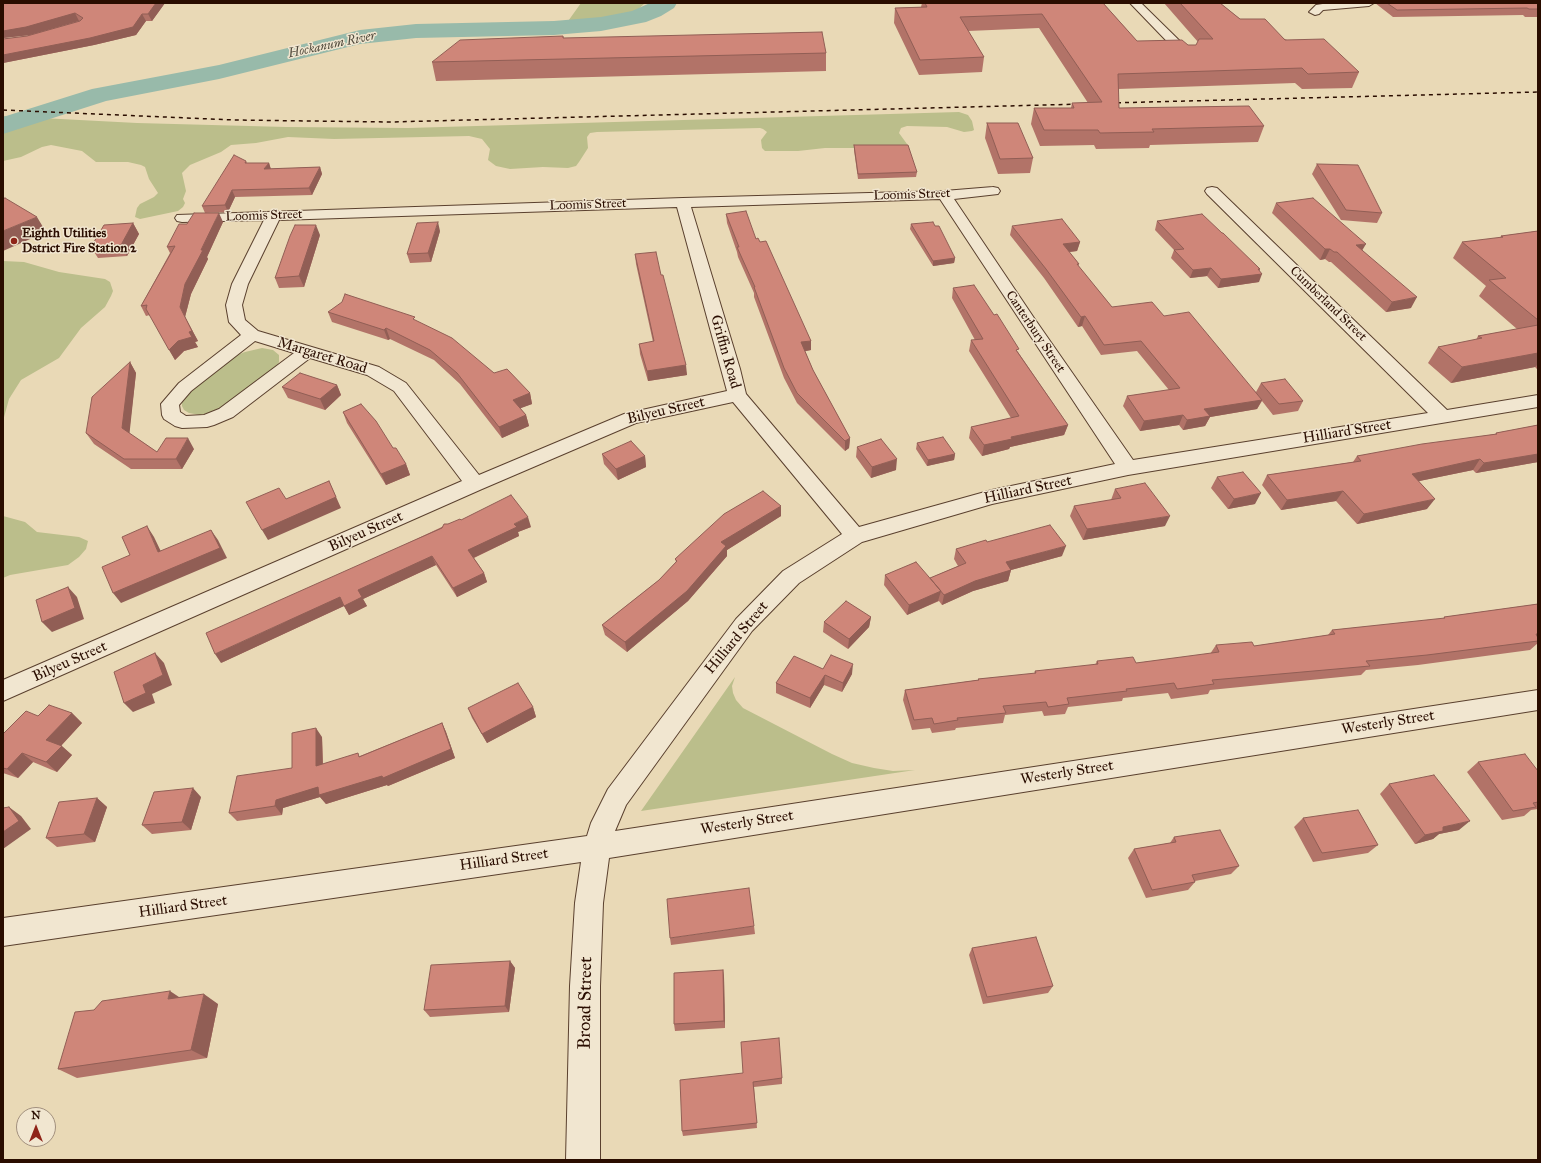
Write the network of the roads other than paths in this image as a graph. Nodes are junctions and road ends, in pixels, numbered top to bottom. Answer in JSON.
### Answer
{"nodes":[{"id":1,"x":1135,"y":3,"type":"edge"},
{"id":2,"x":1370,"y":3,"type":"edge"},
{"id":3,"x":1314,"y":12,"type":"dead end"},
{"id":4,"x":1186,"y":55,"type":"edge"},
{"id":5,"x":993,"y":191,"type":"dead end"},
{"id":6,"x":1212,"y":191,"type":"dead end"},
{"id":7,"x":944,"y":195,"type":"junction"},
{"id":8,"x":683,"y":202,"type":"junction"},
{"id":9,"x":273,"y":216,"type":"junction"},
{"id":10,"x":182,"y":218,"type":"dead end"},
{"id":11,"x":252,"y":335,"type":"junction"},
{"id":12,"x":308,"y":351,"type":"junction"},
{"id":13,"x":737,"y":395,"type":"junction"},
{"id":14,"x":1538,"y":401,"type":"edge"},
{"id":15,"x":1443,"y":417,"type":"junction"},
{"id":16,"x":1128,"y":468,"type":"junction"},
{"id":17,"x":475,"y":484,"type":"junction"},
{"id":18,"x":855,"y":536,"type":"junction"},
{"id":19,"x":3,"y":691,"type":"edge"},
{"id":20,"x":1538,"y":700,"type":"edge"},
{"id":21,"x":597,"y":847,"type":"junction"},
{"id":22,"x":3,"y":932,"type":"edge"},
{"id":23,"x":583,"y":1160,"type":"edge"}],
"edges":[{"from":1,"to":4,"type":"street"},
{"from":2,"to":3,"type":"street"},
{"from":5,"to":7,"type":"street","name":"Loomis Street"},
{"from":6,"to":15,"type":"street","name":"Cumberland Street"},
{"from":7,"to":8,"type":"street","name":"Loomis Street"},
{"from":7,"to":16,"type":"street","name":"Canterbury Street"},
{"from":8,"to":9,"type":"street","name":"Loomis Street"},
{"from":8,"to":13,"type":"street","name":"Griffin Road"},
{"from":9,"to":10,"type":"street","name":"Loomis Street"},
{"from":9,"to":11,"type":"street","name":"Margaret Road"},
{"from":11,"to":12,"type":"street","name":"Margaret Road"},
{"from":11,"to":12,"type":"street"},
{"from":12,"to":17,"type":"street","name":"Margaret Road"},
{"from":13,"to":17,"type":"street","name":"Bilyeu Street"},
{"from":13,"to":18,"type":"street","name":"Griffin Road"},
{"from":14,"to":15,"type":"street","name":"Hilliard Street"},
{"from":15,"to":16,"type":"street","name":"Hilliard Street"},
{"from":16,"to":18,"type":"street","name":"Hilliard Street"},
{"from":17,"to":19,"type":"street","name":"Bilyeu Street"},
{"from":18,"to":21,"type":"street","name":"Hilliard Street"},
{"from":20,"to":21,"type":"street","name":"Westerly Street"},
{"from":21,"to":22,"type":"street","name":"Hilliard Street"},
{"from":21,"to":23,"type":"street","name":"Broad Street"}]}
